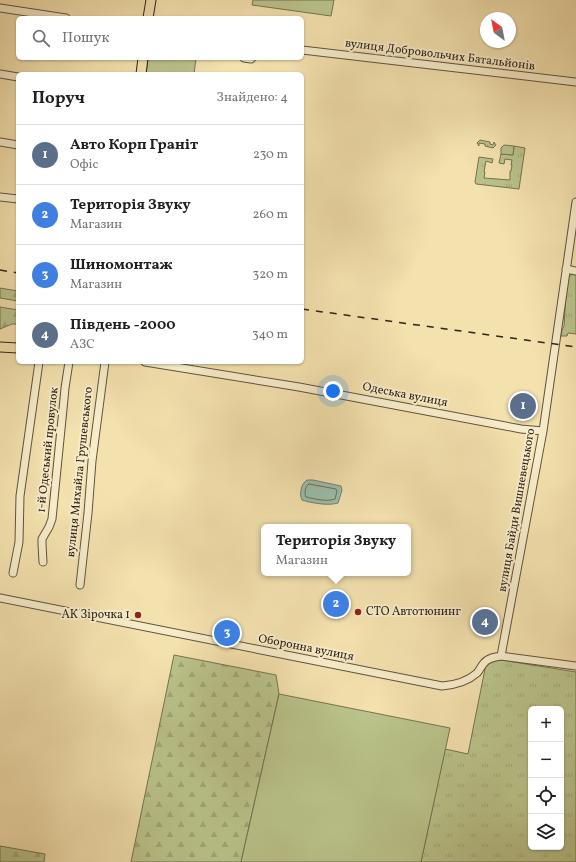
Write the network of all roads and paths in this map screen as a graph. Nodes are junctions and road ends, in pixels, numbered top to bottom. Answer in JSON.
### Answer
{"nodes":[{"id":1,"x":151,"y":0,"type":"edge"},
{"id":2,"x":0,"y":8,"type":"edge"},
{"id":3,"x":53,"y":16,"type":"edge"},
{"id":4,"x":148,"y":16,"type":"edge"},
{"id":5,"x":304,"y":50,"type":"edge"},
{"id":6,"x":143,"y":60,"type":"edge"},
{"id":7,"x":141,"y":72,"type":"edge"},
{"id":8,"x":0,"y":74,"type":"edge"},
{"id":9,"x":16,"y":77,"type":"edge"},
{"id":10,"x":576,"y":82,"type":"edge"},
{"id":11,"x":0,"y":142,"type":"edge"},
{"id":12,"x":16,"y":145,"type":"edge"},
{"id":13,"x":0,"y":197,"type":"edge"},
{"id":14,"x":16,"y":199,"type":"edge"},
{"id":15,"x":576,"y":202,"type":"edge"},
{"id":16,"x":566,"y":269,"type":"junction"},
{"id":17,"x":576,"y":271,"type":"edge"},
{"id":18,"x":16,"y":348,"type":"edge"},
{"id":19,"x":0,"y":349,"type":"edge"},
{"id":20,"x":39,"y":364,"type":"edge"},
{"id":21,"x":69,"y":364,"type":"edge"},
{"id":22,"x":105,"y":364,"type":"edge"},
{"id":23,"x":157,"y":364,"type":"edge"},
{"id":24,"x":543,"y":431,"type":"junction"},
{"id":25,"x":43,"y":562,"type":"dead end"},
{"id":26,"x":13,"y":573,"type":"dead end"},
{"id":27,"x":80,"y":585,"type":"dead end"},
{"id":28,"x":0,"y":598,"type":"edge"},
{"id":29,"x":501,"y":656,"type":"junction"},
{"id":30,"x":576,"y":666,"type":"edge"}],
"edges":[{"from":1,"to":4,"type":"main road"},
{"from":2,"to":3,"type":"street"},
{"from":5,"to":10,"type":"street","name":"вулиця Добровольчих Батальйонів"},
{"from":6,"to":7,"type":"main road"},
{"from":8,"to":9,"type":"street"},
{"from":11,"to":12,"type":"street"},
{"from":13,"to":14,"type":"street"},
{"from":15,"to":16,"type":"street","name":"вулиця Байди Вишневецького"},
{"from":16,"to":17,"type":"street"},
{"from":16,"to":24,"type":"street","name":"вулиця Байди Вишневецького"},
{"from":18,"to":19,"type":"main road"},
{"from":20,"to":26,"type":"street"},
{"from":21,"to":25,"type":"street","name":"1-й Одеський провулок"},
{"from":22,"to":27,"type":"street","name":"вулиця Михайла Грушевського"},
{"from":23,"to":24,"type":"street","name":"Одеська вулиця"},
{"from":24,"to":29,"type":"street","name":"вулиця Байди Вишневецького"},
{"from":28,"to":29,"type":"street","name":"Оборонна вулиця"},
{"from":29,"to":30,"type":"street"}]}
